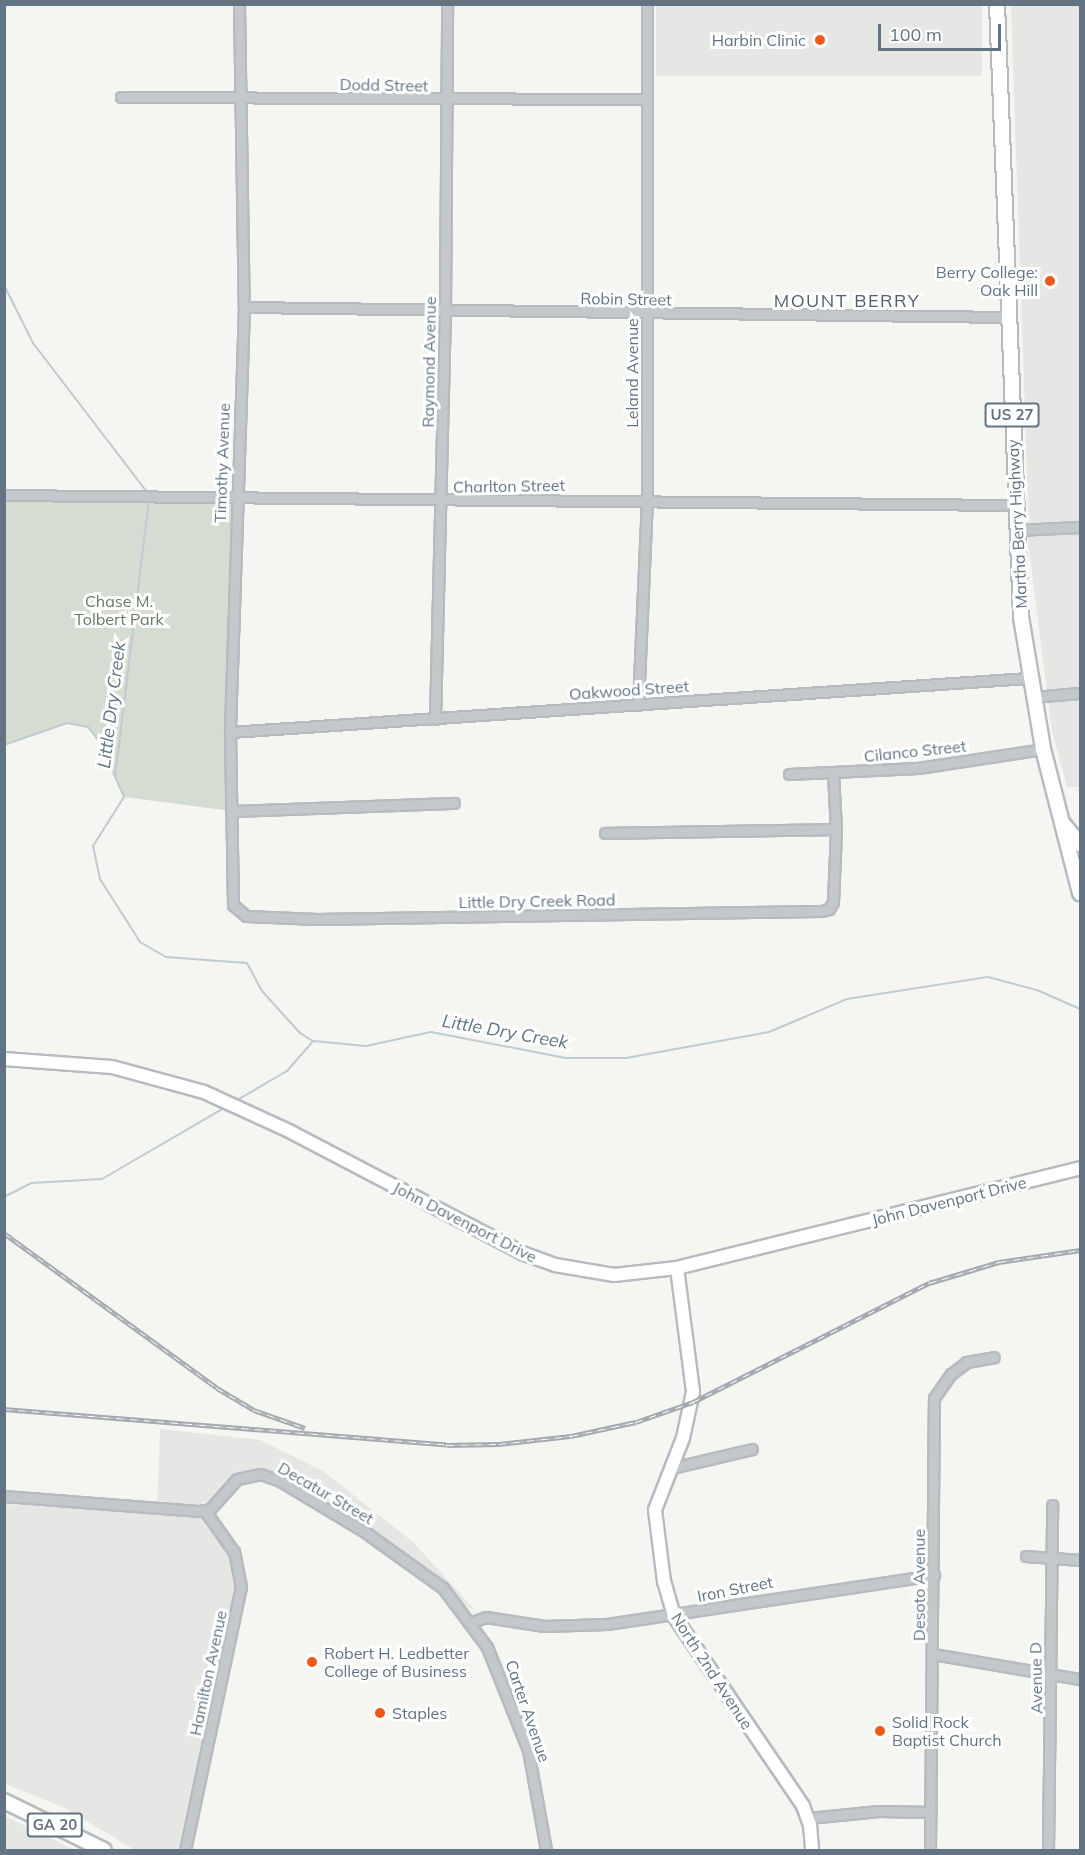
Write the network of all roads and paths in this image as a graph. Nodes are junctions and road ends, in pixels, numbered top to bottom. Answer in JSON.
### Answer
{"nodes":[{"id":1,"x":239,"y":4,"type":"edge"},
{"id":2,"x":447,"y":4,"type":"edge"},
{"id":3,"x":647,"y":4,"type":"edge"},
{"id":4,"x":997,"y":4,"type":"edge"},
{"id":5,"x":121,"y":97,"type":"dead end"},
{"id":6,"x":239,"y":98,"type":"junction"},
{"id":7,"x":646,"y":99,"type":"junction"},
{"id":8,"x":445,"y":101,"type":"junction"},
{"id":9,"x":244,"y":307,"type":"junction"},
{"id":10,"x":445,"y":312,"type":"junction"},
{"id":11,"x":647,"y":314,"type":"junction"},
{"id":12,"x":1008,"y":317,"type":"junction"},
{"id":13,"x":4,"y":495,"type":"edge"},
{"id":14,"x":236,"y":498,"type":"junction"},
{"id":15,"x":647,"y":498,"type":"junction"},
{"id":16,"x":441,"y":502,"type":"junction"},
{"id":17,"x":1015,"y":505,"type":"junction"},
{"id":18,"x":1080,"y":527,"type":"edge"},
{"id":19,"x":1016,"y":530,"type":"junction"},
{"id":20,"x":1029,"y":678,"type":"junction"},
{"id":21,"x":1080,"y":693,"type":"edge"},
{"id":22,"x":1033,"y":697,"type":"junction"},
{"id":23,"x":638,"y":705,"type":"junction"},
{"id":24,"x":435,"y":719,"type":"junction"},
{"id":25,"x":230,"y":732,"type":"junction"},
{"id":26,"x":1043,"y":749,"type":"junction"},
{"id":27,"x":789,"y":774,"type":"dead end"},
{"id":28,"x":833,"y":774,"type":"junction"},
{"id":29,"x":454,"y":803,"type":"dead end"},
{"id":30,"x":231,"y":811,"type":"junction"},
{"id":31,"x":1061,"y":821,"type":"junction"},
{"id":32,"x":836,"y":829,"type":"junction"},
{"id":33,"x":605,"y":833,"type":"dead end"},
{"id":34,"x":1080,"y":844,"type":"edge"},
{"id":35,"x":1078,"y":872,"type":"edge"},
{"id":36,"x":1080,"y":893,"type":"edge"},
{"id":37,"x":246,"y":916,"type":"joint"},
{"id":38,"x":4,"y":1059,"type":"edge"},
{"id":39,"x":1080,"y":1168,"type":"edge"},
{"id":40,"x":677,"y":1268,"type":"junction"},
{"id":41,"x":994,"y":1357,"type":"dead end"},
{"id":42,"x":752,"y":1449,"type":"dead end"},
{"id":43,"x":671,"y":1468,"type":"junction"},
{"id":44,"x":4,"y":1496,"type":"edge"},
{"id":45,"x":1052,"y":1505,"type":"dead end"},
{"id":46,"x":205,"y":1511,"type":"junction"},
{"id":47,"x":1026,"y":1556,"type":"dead end"},
{"id":48,"x":1051,"y":1557,"type":"junction"},
{"id":49,"x":1080,"y":1560,"type":"edge"},
{"id":50,"x":933,"y":1575,"type":"junction"},
{"id":51,"x":674,"y":1616,"type":"junction"},
{"id":52,"x":472,"y":1622,"type":"junction"},
{"id":53,"x":933,"y":1654,"type":"junction"},
{"id":54,"x":1050,"y":1675,"type":"junction"},
{"id":55,"x":1080,"y":1679,"type":"edge"},
{"id":56,"x":4,"y":1801,"type":"edge"},
{"id":57,"x":931,"y":1812,"type":"junction"},
{"id":58,"x":809,"y":1818,"type":"junction"},
{"id":59,"x":104,"y":1851,"type":"edge"},
{"id":60,"x":185,"y":1851,"type":"edge"},
{"id":61,"x":546,"y":1851,"type":"edge"},
{"id":62,"x":812,"y":1851,"type":"edge"},
{"id":63,"x":930,"y":1851,"type":"edge"},
{"id":64,"x":1048,"y":1851,"type":"edge"}],
"edges":[{"from":1,"to":6,"type":"street","name":"Timothy Avenue"},
{"from":2,"to":8,"type":"street","name":"Raymond Avenue"},
{"from":3,"to":7,"type":"street","name":"Leland Avenue"},
{"from":4,"to":12,"type":"main road","name":"Martha Berry Highway","number":"US 27"},
{"from":5,"to":6,"type":"street","name":"Dodd Street"},
{"from":6,"to":8,"type":"street","name":"Dodd Street"},
{"from":6,"to":9,"type":"street","name":"Timothy Avenue"},
{"from":7,"to":8,"type":"street","name":"Dodd Street"},
{"from":7,"to":11,"type":"street","name":"Leland Avenue"},
{"from":8,"to":10,"type":"street","name":"Raymond Avenue"},
{"from":9,"to":10,"type":"street","name":"Robin Street"},
{"from":9,"to":14,"type":"street","name":"Timothy Avenue"},
{"from":10,"to":11,"type":"street","name":"Robin Street"},
{"from":10,"to":16,"type":"street","name":"Raymond Avenue"},
{"from":11,"to":12,"type":"street","name":"Robin Street"},
{"from":11,"to":15,"type":"street","name":"Leland Avenue"},
{"from":12,"to":17,"type":"main road","name":"Martha Berry Highway","number":"US 27"},
{"from":13,"to":14,"type":"street","name":"Charlton Street"},
{"from":14,"to":16,"type":"street","name":"Charlton Street"},
{"from":14,"to":25,"type":"street","name":"Timothy Avenue"},
{"from":15,"to":16,"type":"street","name":"Charlton Street"},
{"from":15,"to":17,"type":"street","name":"Charlton Street"},
{"from":15,"to":23,"type":"street","name":"Leland Avenue"},
{"from":16,"to":24,"type":"street","name":"Raymond Avenue"},
{"from":17,"to":19,"type":"main road","name":"Martha Berry Highway","number":"US 27"},
{"from":18,"to":19,"type":"street"},
{"from":19,"to":20,"type":"main road","name":"Martha Berry Highway","number":"US 27"},
{"from":20,"to":22,"type":"main road","name":"Martha Berry Highway","number":"US 27"},
{"from":20,"to":23,"type":"street","name":"Oakwood Street"},
{"from":21,"to":22,"type":"street"},
{"from":22,"to":26,"type":"main road","name":"Martha Berry Highway","number":"US 27"},
{"from":23,"to":24,"type":"street","name":"Oakwood Street"},
{"from":24,"to":25,"type":"street","name":"Oakwood Street"},
{"from":25,"to":30,"type":"street","name":"Timothy Avenue"},
{"from":26,"to":28,"type":"street","name":"Cilanco Street"},
{"from":26,"to":31,"type":"main road","name":"Martha Berry Highway","number":"US 27"},
{"from":27,"to":28,"type":"street","name":"Cilanco Street"},
{"from":28,"to":32,"type":"street"},
{"from":29,"to":30,"type":"street"},
{"from":30,"to":37,"type":"street","name":"Timothy Avenue"},
{"from":31,"to":34,"type":"main road"},
{"from":31,"to":35,"type":"main road","name":"Martha Berry Highway","number":"US 27"},
{"from":32,"to":33,"type":"street"},
{"from":32,"to":37,"type":"street","name":"Little Dry Creek Road"},
{"from":35,"to":36,"type":"main road","name":"Martha Berry Highway","number":"US 27"},
{"from":38,"to":40,"type":"street","name":"John Davenport Drive"},
{"from":39,"to":40,"type":"street","name":"John Davenport Drive"},
{"from":40,"to":43,"type":"street","name":"North 2nd Avenue"},
{"from":41,"to":50,"type":"street","name":"Desoto Avenue"},
{"from":42,"to":43,"type":"street"},
{"from":43,"to":51,"type":"street","name":"North 2nd Avenue"},
{"from":44,"to":46,"type":"street"},
{"from":45,"to":48,"type":"street","name":"Avenue D"},
{"from":46,"to":52,"type":"street","name":"Decatur Street"},
{"from":46,"to":60,"type":"street","name":"Hamilton Avenue"},
{"from":47,"to":48,"type":"street"},
{"from":48,"to":49,"type":"street"},
{"from":48,"to":54,"type":"street","name":"Avenue D"},
{"from":50,"to":51,"type":"street","name":"Iron Street"},
{"from":50,"to":53,"type":"street","name":"Desoto Avenue"},
{"from":51,"to":52,"type":"street","name":"Iron Street"},
{"from":51,"to":58,"type":"street","name":"North 2nd Avenue"},
{"from":52,"to":61,"type":"street","name":"Carter Avenue"},
{"from":53,"to":54,"type":"street"},
{"from":53,"to":57,"type":"street","name":"Desoto Avenue"},
{"from":54,"to":55,"type":"street"},
{"from":54,"to":64,"type":"street","name":"Avenue D"},
{"from":56,"to":59,"type":"main road","number":"GA 20"},
{"from":57,"to":58,"type":"street"},
{"from":57,"to":63,"type":"street","name":"Desoto Avenue"},
{"from":58,"to":62,"type":"street","name":"North 2nd Avenue"}]}
